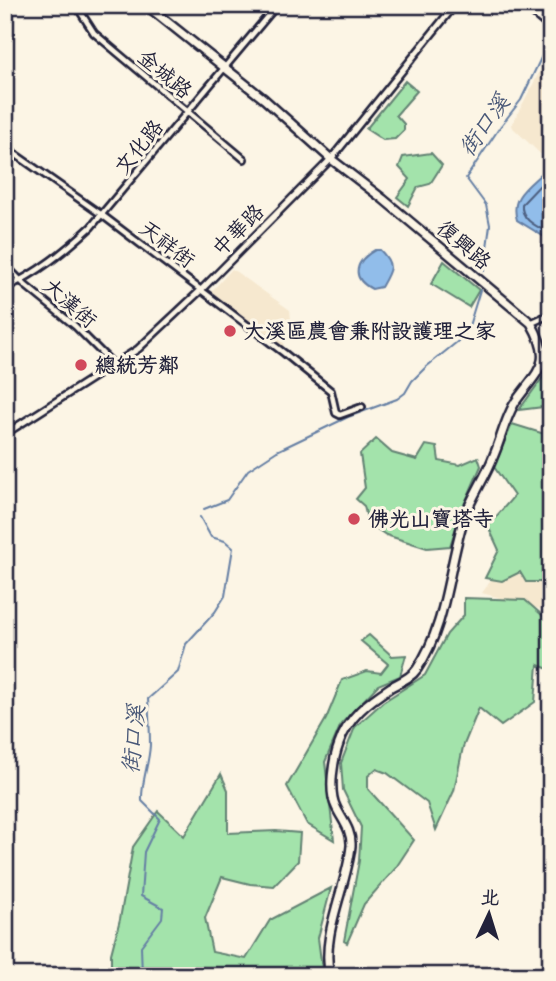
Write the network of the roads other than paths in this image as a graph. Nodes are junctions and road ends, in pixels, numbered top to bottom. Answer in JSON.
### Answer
{"nodes":[{"id":1,"x":76,"y":5,"type":"edge"},
{"id":2,"x":146,"y":5,"type":"edge"},
{"id":3,"x":277,"y":5,"type":"edge"},
{"id":4,"x":455,"y":5,"type":"edge"},
{"id":5,"x":523,"y":5,"type":"edge"},
{"id":6,"x":551,"y":29,"type":"edge"},
{"id":7,"x":226,"y":68,"type":"junction"},
{"id":8,"x":187,"y":113,"type":"junction"},
{"id":9,"x":5,"y":147,"type":"edge"},
{"id":10,"x":244,"y":159,"type":"dead end"},
{"id":11,"x":331,"y":159,"type":"junction"},
{"id":12,"x":102,"y":215,"type":"junction"},
{"id":13,"x":5,"y":265,"type":"edge"},
{"id":14,"x":20,"y":281,"type":"junction"},
{"id":15,"x":5,"y":288,"type":"edge"},
{"id":16,"x":201,"y":290,"type":"junction"},
{"id":17,"x":551,"y":314,"type":"edge"},
{"id":18,"x":531,"y":323,"type":"junction"},
{"id":19,"x":114,"y":365,"type":"junction"},
{"id":20,"x":362,"y":407,"type":"dead end"},
{"id":21,"x":5,"y":435,"type":"edge"},
{"id":22,"x":330,"y":976,"type":"edge"}],
"edges":[{"from":1,"to":8,"type":"street","name":"金城路"},
{"from":2,"to":7,"type":"main road","name":"復興路"},
{"from":3,"to":7,"type":"street","name":"文化路"},
{"from":4,"to":11,"type":"street","name":"中華路"},
{"from":5,"to":6,"type":"street"},
{"from":7,"to":8,"type":"street","name":"文化路"},
{"from":7,"to":11,"type":"main road","name":"復興路"},
{"from":8,"to":10,"type":"street","name":"金城路"},
{"from":8,"to":12,"type":"street","name":"文化路"},
{"from":9,"to":12,"type":"street","name":"天祥街"},
{"from":11,"to":16,"type":"street","name":"中華路"},
{"from":11,"to":18,"type":"main road","name":"復興路"},
{"from":12,"to":14,"type":"street","name":"文化路"},
{"from":12,"to":16,"type":"street","name":"天祥街"},
{"from":13,"to":14,"type":"street","name":"大漢街"},
{"from":14,"to":15,"type":"street","name":"文化路"},
{"from":14,"to":19,"type":"street","name":"大漢街"},
{"from":16,"to":19,"type":"street","name":"中華路"},
{"from":16,"to":20,"type":"street","name":"天祥街"},
{"from":17,"to":18,"type":"street"},
{"from":18,"to":22,"type":"main road"},
{"from":19,"to":21,"type":"street","name":"中華路"}]}
